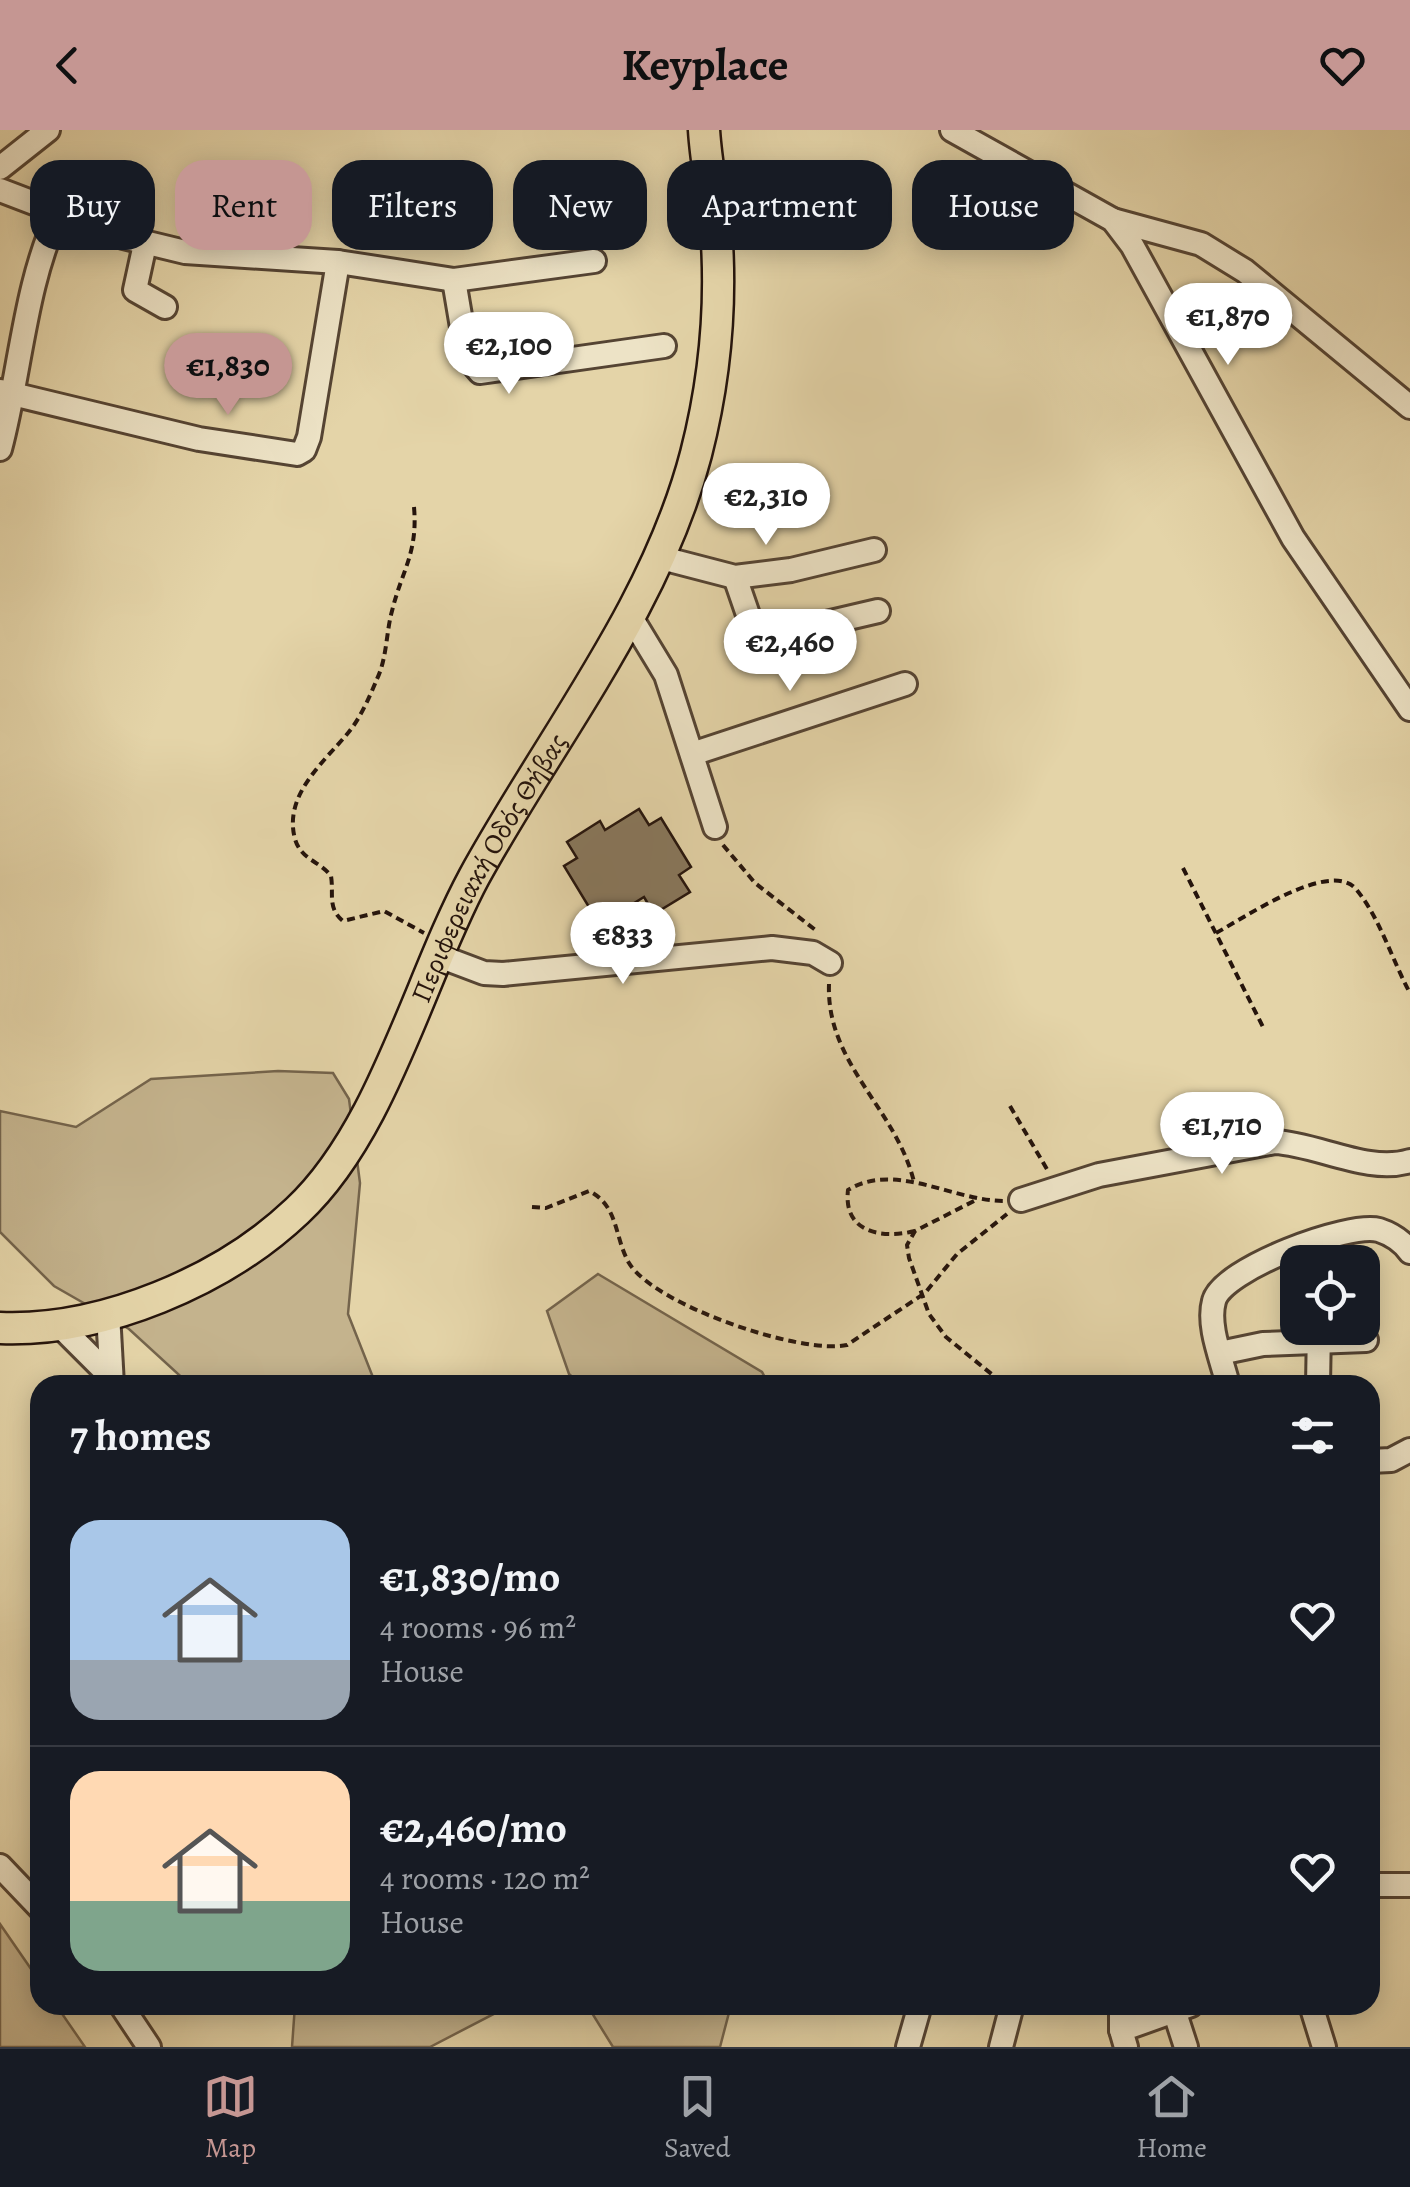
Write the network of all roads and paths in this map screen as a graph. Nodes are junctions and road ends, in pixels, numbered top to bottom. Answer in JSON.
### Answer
{"nodes":[{"id":1,"x":48,"y":130,"type":"edge"},
{"id":2,"x":684,"y":130,"type":"edge"},
{"id":3,"x":704,"y":130,"type":"edge"},
{"id":4,"x":952,"y":130,"type":"edge"},
{"id":5,"x":696,"y":160,"type":"edge"},
{"id":6,"x":707,"y":160,"type":"edge"},
{"id":7,"x":0,"y":168,"type":"edge"},
{"id":8,"x":0,"y":190,"type":"edge"},
{"id":9,"x":30,"y":201,"type":"edge"},
{"id":10,"x":1113,"y":220,"type":"junction"},
{"id":11,"x":155,"y":246,"type":"edge"},
{"id":12,"x":42,"y":250,"type":"edge"},
{"id":13,"x":144,"y":250,"type":"edge"},
{"id":14,"x":717,"y":250,"type":"edge"},
{"id":15,"x":594,"y":261,"type":"dead end"},
{"id":16,"x":338,"y":262,"type":"junction"},
{"id":17,"x":454,"y":280,"type":"junction"},
{"id":18,"x":165,"y":308,"type":"dead end"},
{"id":19,"x":664,"y":346,"type":"dead end"},
{"id":20,"x":8,"y":392,"type":"edge"},
{"id":21,"x":1410,"y":407,"type":"edge"},
{"id":22,"x":0,"y":448,"type":"edge"},
{"id":23,"x":414,"y":507,"type":"dead end"},
{"id":24,"x":874,"y":550,"type":"dead end"},
{"id":25,"x":658,"y":557,"type":"junction"},
{"id":26,"x":734,"y":577,"type":"junction"},
{"id":27,"x":878,"y":611,"type":"dead end"},
{"id":28,"x":629,"y":614,"type":"junction"},
{"id":29,"x":904,"y":684,"type":"dead end"},
{"id":30,"x":1410,"y":710,"type":"edge"},
{"id":31,"x":692,"y":754,"type":"junction"},
{"id":32,"x":715,"y":827,"type":"joint"},
{"id":33,"x":1183,"y":868,"type":"dead end"},
{"id":34,"x":1216,"y":933,"type":"junction"},
{"id":35,"x":442,"y":950,"type":"junction"},
{"id":36,"x":830,"y":963,"type":"junction"},
{"id":37,"x":1410,"y":993,"type":"edge"},
{"id":38,"x":1264,"y":1029,"type":"dead end"},
{"id":39,"x":1010,"y":1106,"type":"dead end"},
{"id":40,"x":1410,"y":1161,"type":"edge"},
{"id":41,"x":914,"y":1182,"type":"junction"},
{"id":42,"x":1059,"y":1187,"type":"junction"},
{"id":43,"x":977,"y":1200,"type":"junction"},
{"id":44,"x":1021,"y":1200,"type":"junction"},
{"id":45,"x":532,"y":1208,"type":"dead end"},
{"id":46,"x":915,"y":1231,"type":"junction"},
{"id":47,"x":1337,"y":1245,"type":"edge"},
{"id":48,"x":1410,"y":1252,"type":"edge"},
{"id":49,"x":1280,"y":1264,"type":"edge"},
{"id":50,"x":925,"y":1293,"type":"junction"},
{"id":51,"x":108,"y":1313,"type":"junction"},
{"id":52,"x":60,"y":1326,"type":"junction"},
{"id":53,"x":0,"y":1328,"type":"edge"},
{"id":54,"x":1280,"y":1342,"type":"edge"},
{"id":55,"x":1319,"y":1345,"type":"edge"},
{"id":56,"x":1220,"y":1353,"type":"junction"},
{"id":57,"x":105,"y":1375,"type":"edge"},
{"id":58,"x":111,"y":1375,"type":"edge"},
{"id":59,"x":992,"y":1375,"type":"edge"},
{"id":60,"x":1226,"y":1375,"type":"edge"},
{"id":61,"x":1318,"y":1375,"type":"edge"},
{"id":62,"x":1410,"y":1450,"type":"edge"},
{"id":63,"x":1380,"y":1461,"type":"edge"},
{"id":64,"x":0,"y":1866,"type":"edge"},
{"id":65,"x":1380,"y":1886,"type":"edge"},
{"id":66,"x":1409,"y":1893,"type":"edge"},
{"id":67,"x":30,"y":1898,"type":"edge"},
{"id":68,"x":128,"y":2015,"type":"edge"},
{"id":69,"x":917,"y":2015,"type":"edge"},
{"id":70,"x":1003,"y":2015,"type":"edge"},
{"id":71,"x":1168,"y":2015,"type":"edge"},
{"id":72,"x":1183,"y":2015,"type":"edge"},
{"id":73,"x":1314,"y":2015,"type":"edge"},
{"id":74,"x":1124,"y":2039,"type":"edge"},
{"id":75,"x":149,"y":2047,"type":"edge"},
{"id":76,"x":908,"y":2047,"type":"edge"},
{"id":77,"x":1001,"y":2047,"type":"edge"},
{"id":78,"x":1186,"y":2047,"type":"edge"},
{"id":79,"x":1324,"y":2047,"type":"edge"}],
"edges":[{"from":1,"to":7,"type":"street"},
{"from":2,"to":5,"type":"main road","name":"Περιφερειακή Οδός Θήβας"},
{"from":3,"to":6,"type":"main road","name":"Περιφερειακή Οδός Θήβας"},
{"from":4,"to":10,"type":"street"},
{"from":8,"to":9,"type":"street"},
{"from":10,"to":21,"type":"street"},
{"from":10,"to":30,"type":"street"},
{"from":11,"to":16,"type":"street"},
{"from":12,"to":20,"type":"street"},
{"from":13,"to":18,"type":"street"},
{"from":14,"to":25,"type":"main road","name":"Περιφερειακή Οδός Θήβας"},
{"from":15,"to":17,"type":"street"},
{"from":16,"to":17,"type":"street"},
{"from":16,"to":20,"type":"street"},
{"from":17,"to":19,"type":"street"},
{"from":20,"to":22,"type":"street"},
{"from":23,"to":35,"type":"path"},
{"from":24,"to":26,"type":"street"},
{"from":25,"to":26,"type":"street"},
{"from":25,"to":28,"type":"main road","name":"Περιφερειακή Οδός Θήβας"},
{"from":26,"to":27,"type":"street"},
{"from":28,"to":31,"type":"street"},
{"from":28,"to":35,"type":"main road","name":"Περιφερειακή Οδός Θήβας"},
{"from":29,"to":31,"type":"street"},
{"from":31,"to":32,"type":"street"},
{"from":32,"to":36,"type":"path"},
{"from":33,"to":34,"type":"path"},
{"from":34,"to":37,"type":"path"},
{"from":34,"to":38,"type":"path"},
{"from":35,"to":36,"type":"street"},
{"from":35,"to":51,"type":"main road","name":"Περιφερειακή Οδός Θήβας"},
{"from":36,"to":41,"type":"path"},
{"from":39,"to":42,"type":"path"},
{"from":40,"to":42,"type":"street"},
{"from":41,"to":43,"type":"path"},
{"from":41,"to":46,"type":"path"},
{"from":42,"to":44,"type":"street"},
{"from":43,"to":44,"type":"path"},
{"from":43,"to":46,"type":"path"},
{"from":44,"to":50,"type":"path"},
{"from":45,"to":50,"type":"path"},
{"from":46,"to":50,"type":"path"},
{"from":47,"to":48,"type":"street"},
{"from":49,"to":56,"type":"street"},
{"from":50,"to":59,"type":"path"},
{"from":51,"to":52,"type":"main road","name":"Περιφερειακή Οδός Θήβας"},
{"from":51,"to":58,"type":"street"},
{"from":52,"to":53,"type":"main road","name":"Περιφερειακή Οδός Θήβας"},
{"from":52,"to":57,"type":"street"},
{"from":54,"to":56,"type":"street"},
{"from":55,"to":61,"type":"street"},
{"from":56,"to":60,"type":"street"},
{"from":62,"to":63,"type":"street"},
{"from":64,"to":67,"type":"street"},
{"from":65,"to":66,"type":"street"},
{"from":68,"to":75,"type":"street"},
{"from":69,"to":76,"type":"street"},
{"from":70,"to":77,"type":"street"},
{"from":71,"to":74,"type":"street"},
{"from":72,"to":78,"type":"street"},
{"from":73,"to":79,"type":"street"}]}
